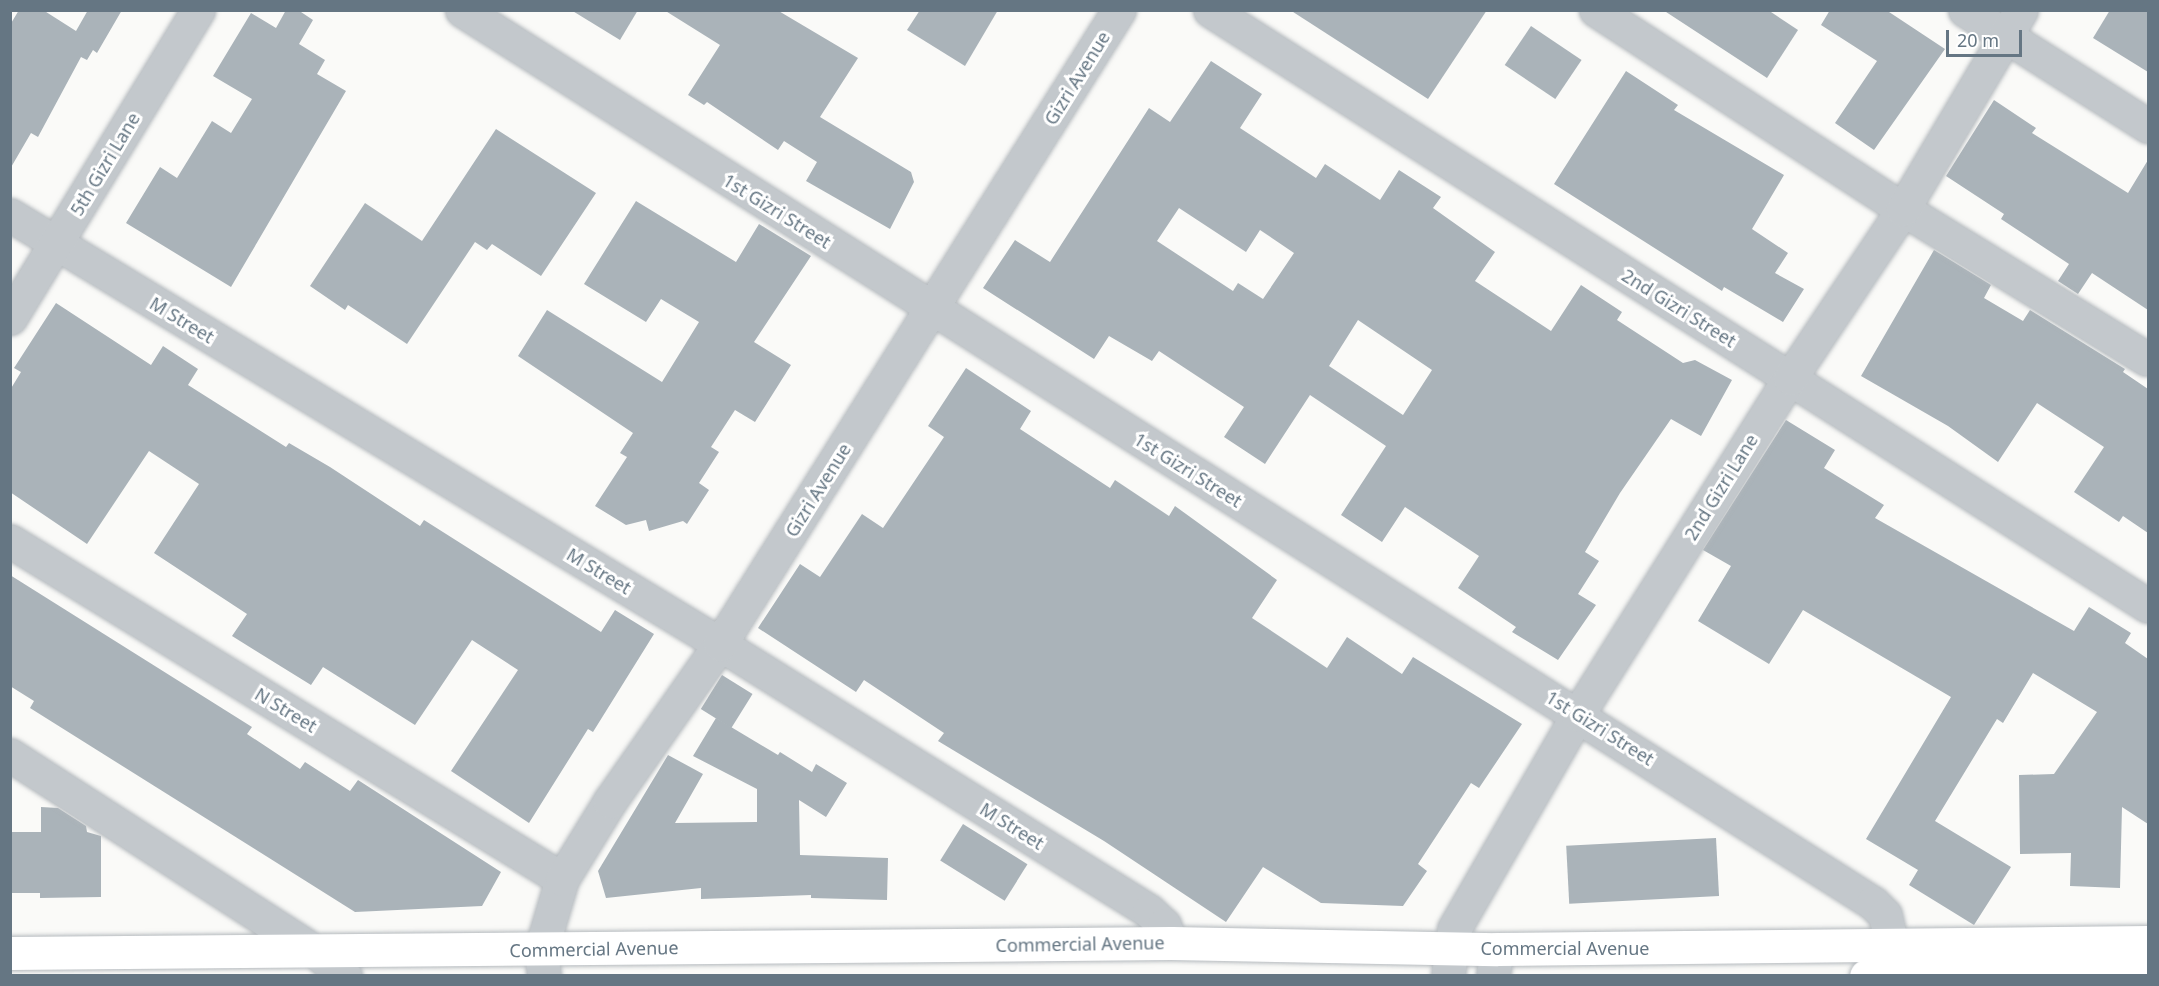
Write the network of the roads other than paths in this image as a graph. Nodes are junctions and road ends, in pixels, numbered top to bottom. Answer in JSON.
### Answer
{"nodes":[{"id":1,"x":198,"y":10,"type":"edge"},
{"id":2,"x":462,"y":10,"type":"edge"},
{"id":3,"x":1119,"y":10,"type":"edge"},
{"id":4,"x":1210,"y":10,"type":"edge"},
{"id":5,"x":1596,"y":10,"type":"edge"},
{"id":6,"x":1965,"y":10,"type":"edge"},
{"id":7,"x":2014,"y":23,"type":"edge"},
{"id":8,"x":2148,"y":126,"type":"edge"},
{"id":9,"x":1903,"y":209,"type":"junction"},
{"id":10,"x":10,"y":215,"type":"edge"},
{"id":11,"x":56,"y":244,"type":"junction"},
{"id":12,"x":932,"y":310,"type":"junction"},
{"id":13,"x":10,"y":318,"type":"edge"},
{"id":14,"x":2147,"y":359,"type":"edge"},
{"id":15,"x":1790,"y":378,"type":"junction"},
{"id":16,"x":10,"y":541,"type":"edge"},
{"id":17,"x":2148,"y":606,"type":"edge"},
{"id":18,"x":720,"y":644,"type":"junction"},
{"id":19,"x":1578,"y":714,"type":"junction"},
{"id":20,"x":10,"y":755,"type":"edge"},
{"id":21,"x":562,"y":879,"type":"junction"},
{"id":22,"x":2148,"y":942,"type":"edge"},
{"id":23,"x":1171,"y":943,"type":"junction"},
{"id":24,"x":1892,"y":945,"type":"junction"},
{"id":25,"x":316,"y":952,"type":"junction"},
{"id":26,"x":10,"y":953,"type":"edge"},
{"id":27,"x":1450,"y":962,"type":"edge"},
{"id":28,"x":1495,"y":962,"type":"edge"},
{"id":29,"x":542,"y":963,"type":"edge"},
{"id":30,"x":2148,"y":972,"type":"edge"},
{"id":31,"x":345,"y":975,"type":"edge"},
{"id":32,"x":1866,"y":975,"type":"edge"}],
"edges":[{"from":1,"to":11,"type":"street","name":"5th Gizri Lane"},
{"from":2,"to":12,"type":"street","name":"1st Gizri Street"},
{"from":3,"to":12,"type":"street","name":"Gizri Avenue"},
{"from":4,"to":15,"type":"street","name":"2nd Gizri Street"},
{"from":5,"to":9,"type":"street"},
{"from":6,"to":7,"type":"street"},
{"from":7,"to":8,"type":"street"},
{"from":7,"to":9,"type":"street","name":"2nd Gizri Lane"},
{"from":9,"to":14,"type":"street"},
{"from":9,"to":15,"type":"street","name":"2nd Gizri Lane"},
{"from":10,"to":11,"type":"street","name":"M Street"},
{"from":11,"to":13,"type":"street","name":"5th Gizri Lane"},
{"from":11,"to":18,"type":"street","name":"M Street"},
{"from":12,"to":18,"type":"street","name":"Gizri Avenue"},
{"from":12,"to":19,"type":"street","name":"1st Gizri Street"},
{"from":15,"to":17,"type":"street","name":"2nd Gizri Street"},
{"from":15,"to":19,"type":"street","name":"2nd Gizri Lane"},
{"from":16,"to":21,"type":"street","name":"N Street"},
{"from":18,"to":21,"type":"street","name":"Gizri Avenue"},
{"from":18,"to":23,"type":"street","name":"M Street"},
{"from":19,"to":24,"type":"street","name":"1st Gizri Street"},
{"from":19,"to":27,"type":"street","name":"2nd Gizri Lane"},
{"from":20,"to":25,"type":"street"},
{"from":21,"to":29,"type":"street","name":"Gizri Avenue"},
{"from":22,"to":24,"type":"main road","name":"Commercial Avenue"},
{"from":23,"to":27,"type":"main road","name":"Commercial Avenue"},
{"from":23,"to":29,"type":"main road","name":"Commercial Avenue"},
{"from":24,"to":28,"type":"main road","name":"Commercial Avenue"},
{"from":25,"to":26,"type":"main road","name":"Commercial Avenue"},
{"from":25,"to":29,"type":"main road","name":"Commercial Avenue"},
{"from":25,"to":31,"type":"street"},
{"from":27,"to":28,"type":"main road","name":"Commercial Avenue"},
{"from":30,"to":32,"type":"main road"}]}
